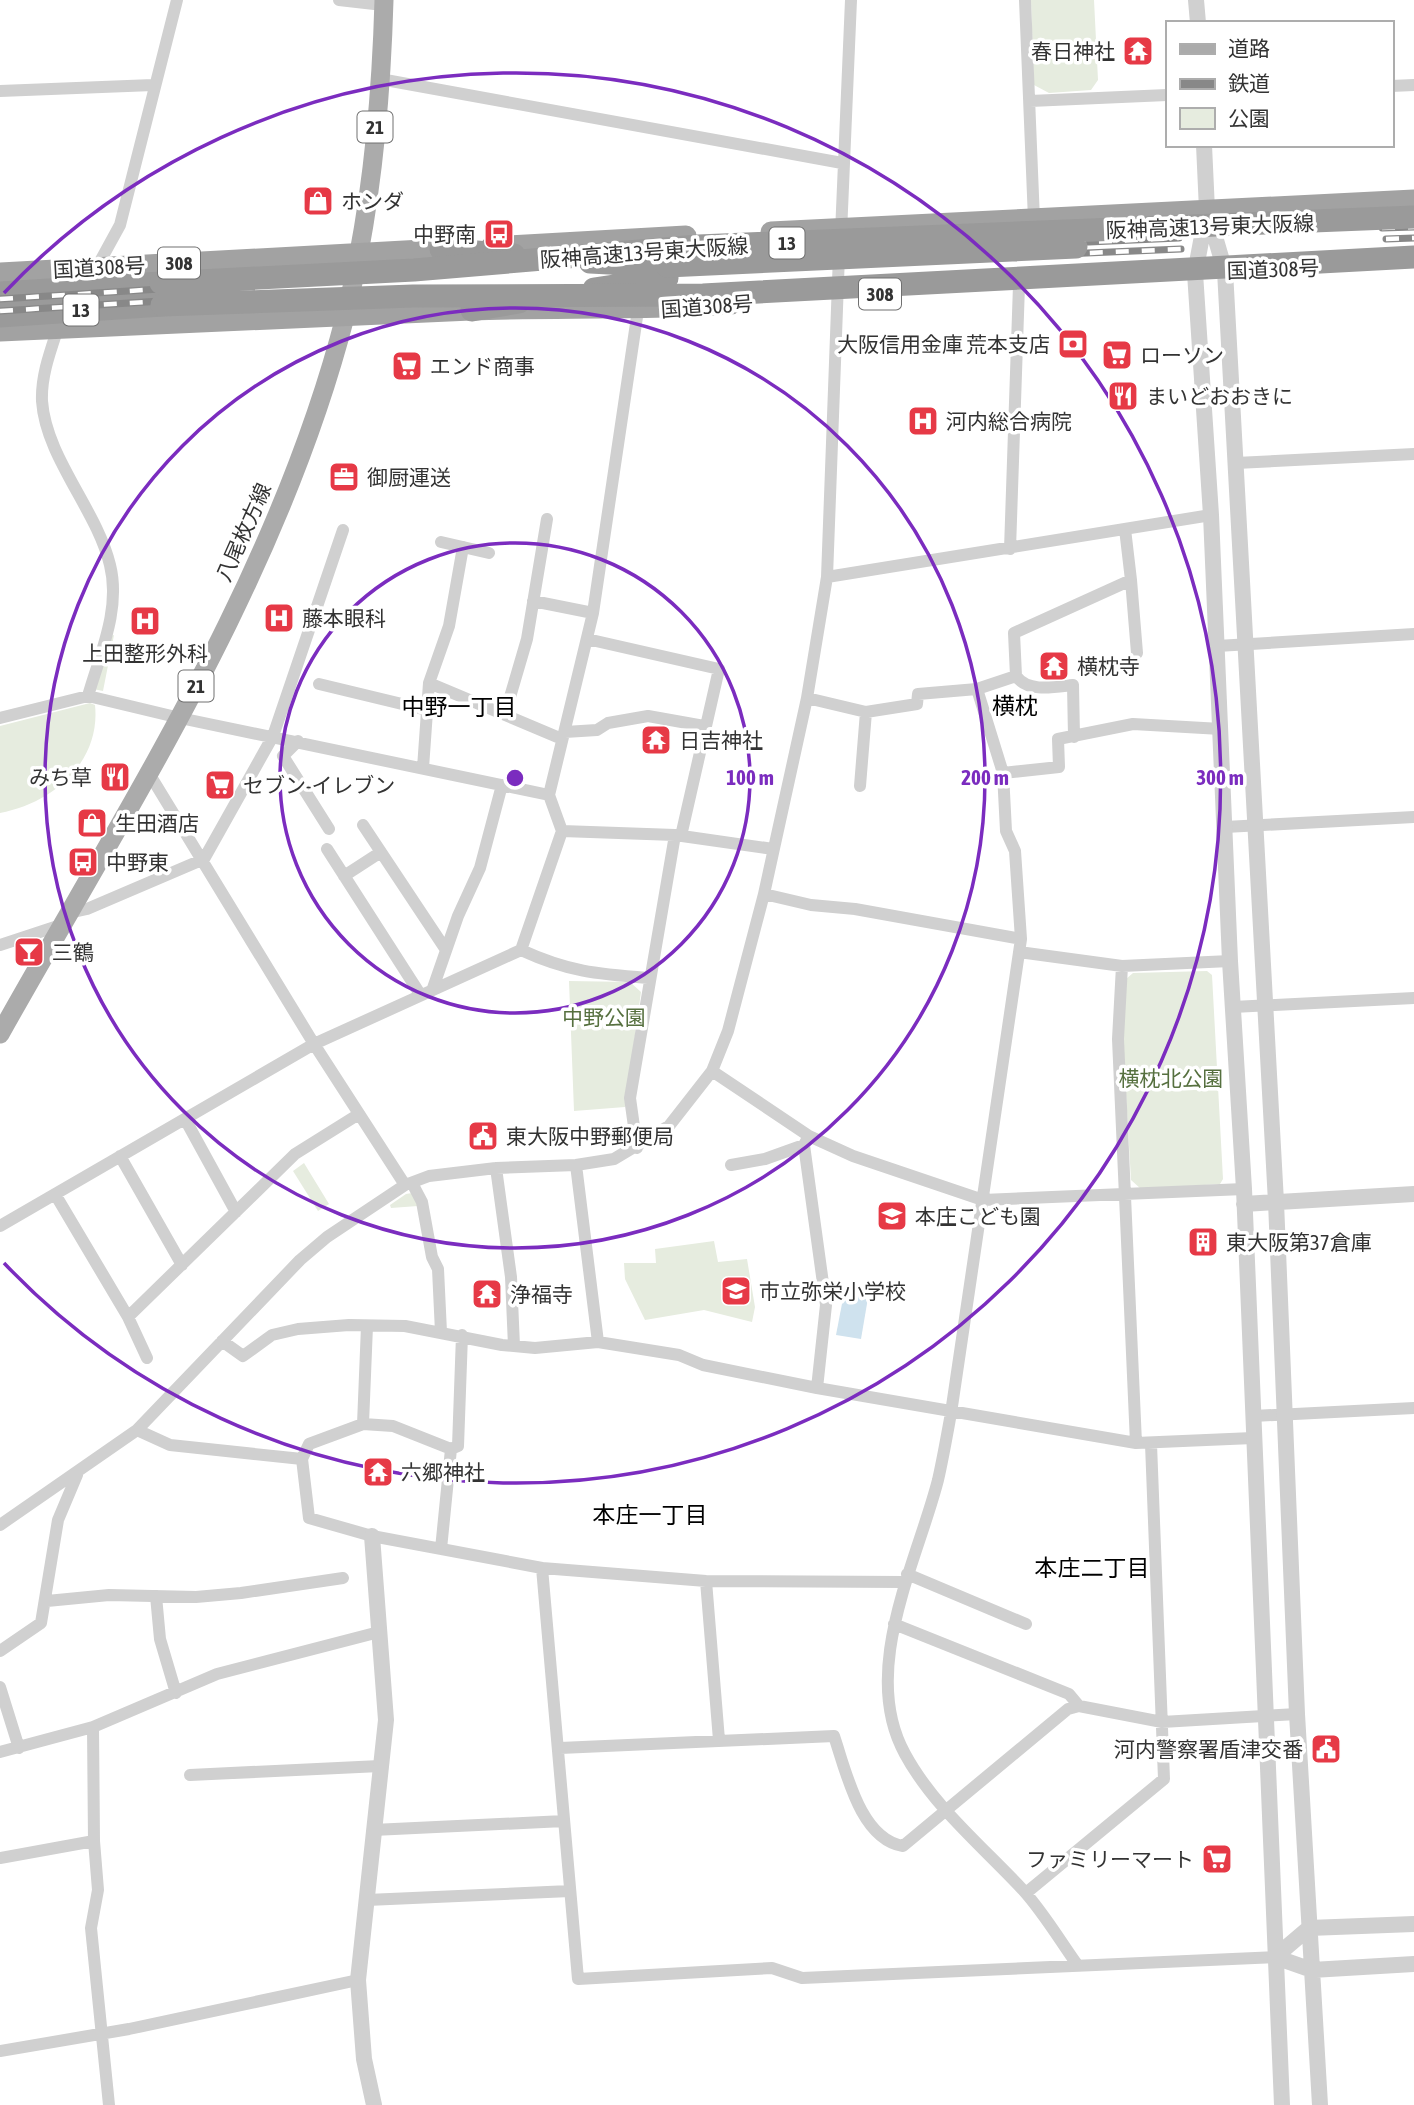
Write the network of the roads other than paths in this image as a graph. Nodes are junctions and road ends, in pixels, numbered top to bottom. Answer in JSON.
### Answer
{"nodes":[{"id":1,"x":177,"y":0,"type":"edge"},
{"id":2,"x":339,"y":0,"type":"edge"},
{"id":3,"x":852,"y":0,"type":"edge"},
{"id":4,"x":1025,"y":0,"type":"edge"},
{"id":5,"x":1196,"y":0,"type":"edge"},
{"id":6,"x":384,"y":2,"type":"edge"},
{"id":7,"x":1198,"y":21,"type":"edge"},
{"id":8,"x":380,"y":79,"type":"junction"},
{"id":9,"x":153,"y":85,"type":"junction"},
{"id":10,"x":1414,"y":85,"type":"edge"},
{"id":11,"x":1393,"y":86,"type":"edge"},
{"id":12,"x":0,"y":92,"type":"edge"},
{"id":13,"x":1166,"y":95,"type":"edge"},
{"id":14,"x":1030,"y":101,"type":"junction"},
{"id":15,"x":1204,"y":147,"type":"edge"},
{"id":16,"x":842,"y":163,"type":"junction"},
{"id":17,"x":1414,"y":200,"type":"edge"},
{"id":18,"x":1207,"y":210,"type":"junction"},
{"id":19,"x":1414,"y":217,"type":"edge"},
{"id":20,"x":1034,"y":220,"type":"junction"},
{"id":21,"x":1414,"y":226,"type":"edge"},
{"id":22,"x":841,"y":228,"type":"junction"},
{"id":23,"x":440,"y":249,"type":"junction"},
{"id":24,"x":359,"y":254,"type":"junction"},
{"id":25,"x":1414,"y":257,"type":"edge"},
{"id":26,"x":1414,"y":263,"type":"edge"},
{"id":27,"x":97,"y":267,"type":"junction"},
{"id":28,"x":1226,"y":271,"type":"junction"},
{"id":29,"x":667,"y":272,"type":"junction"},
{"id":30,"x":0,"y":273,"type":"edge"},
{"id":31,"x":1195,"y":273,"type":"junction"},
{"id":32,"x":1019,"y":285,"type":"junction"},
{"id":33,"x":0,"y":293,"type":"edge"},
{"id":34,"x":837,"y":297,"type":"junction"},
{"id":35,"x":472,"y":310,"type":"junction"},
{"id":36,"x":638,"y":310,"type":"junction"},
{"id":37,"x":0,"y":316,"type":"edge"},
{"id":38,"x":345,"y":316,"type":"junction"},
{"id":39,"x":58,"y":328,"type":"junction"},
{"id":40,"x":0,"y":331,"type":"edge"},
{"id":41,"x":1414,"y":454,"type":"edge"},
{"id":42,"x":1236,"y":463,"type":"junction"},
{"id":43,"x":1211,"y":515,"type":"junction"},
{"id":44,"x":547,"y":519,"type":"dead end"},
{"id":45,"x":1125,"y":529,"type":"junction"},
{"id":46,"x":344,"y":530,"type":"dead end"},
{"id":47,"x":441,"y":542,"type":"dead end"},
{"id":48,"x":463,"y":547,"type":"junction"},
{"id":49,"x":1010,"y":548,"type":"junction"},
{"id":50,"x":489,"y":553,"type":"dead end"},
{"id":51,"x":827,"y":577,"type":"junction"},
{"id":52,"x":1131,"y":580,"type":"junction"},
{"id":53,"x":533,"y":601,"type":"junction"},
{"id":54,"x":593,"y":613,"type":"junction"},
{"id":55,"x":1414,"y":634,"type":"edge"},
{"id":56,"x":587,"y":639,"type":"junction"},
{"id":57,"x":1247,"y":644,"type":"junction"},
{"id":58,"x":1217,"y":646,"type":"junction"},
{"id":59,"x":1137,"y":653,"type":"dead end"},
{"id":60,"x":1016,"y":676,"type":"junction"},
{"id":61,"x":429,"y":683,"type":"junction"},
{"id":62,"x":319,"y":684,"type":"dead end"},
{"id":63,"x":977,"y":689,"type":"junction"},
{"id":64,"x":88,"y":696,"type":"junction"},
{"id":65,"x":807,"y":698,"type":"junction"},
{"id":66,"x":427,"y":710,"type":"junction"},
{"id":67,"x":866,"y":712,"type":"junction"},
{"id":68,"x":505,"y":714,"type":"junction"},
{"id":69,"x":0,"y":718,"type":"edge"},
{"id":70,"x":180,"y":718,"type":"junction"},
{"id":71,"x":704,"y":726,"type":"junction"},
{"id":72,"x":1220,"y":729,"type":"junction"},
{"id":73,"x":564,"y":735,"type":"junction"},
{"id":74,"x":273,"y":736,"type":"junction"},
{"id":75,"x":1074,"y":737,"type":"junction"},
{"id":76,"x":298,"y":741,"type":"junction"},
{"id":77,"x":423,"y":768,"type":"junction"},
{"id":78,"x":1003,"y":773,"type":"junction"},
{"id":79,"x":150,"y":775,"type":"junction"},
{"id":80,"x":502,"y":785,"type":"junction"},
{"id":81,"x":860,"y":786,"type":"dead end"},
{"id":82,"x":549,"y":795,"type":"junction"},
{"id":83,"x":1414,"y":817,"type":"edge"},
{"id":84,"x":363,"y":825,"type":"dead end"},
{"id":85,"x":1256,"y":825,"type":"junction"},
{"id":86,"x":1225,"y":827,"type":"junction"},
{"id":87,"x":329,"y":829,"type":"dead end"},
{"id":88,"x":562,"y":831,"type":"junction"},
{"id":89,"x":678,"y":836,"type":"junction"},
{"id":90,"x":327,"y":849,"type":"dead end"},
{"id":91,"x":773,"y":849,"type":"junction"},
{"id":92,"x":381,"y":852,"type":"junction"},
{"id":93,"x":204,"y":859,"type":"junction"},
{"id":94,"x":344,"y":876,"type":"junction"},
{"id":95,"x":764,"y":894,"type":"junction"},
{"id":96,"x":65,"y":919,"type":"junction"},
{"id":97,"x":0,"y":946,"type":"edge"},
{"id":98,"x":1020,"y":946,"type":"junction"},
{"id":99,"x":446,"y":950,"type":"junction"},
{"id":100,"x":521,"y":950,"type":"junction"},
{"id":101,"x":1230,"y":961,"type":"junction"},
{"id":102,"x":1122,"y":966,"type":"junction"},
{"id":103,"x":649,"y":978,"type":"junction"},
{"id":104,"x":433,"y":988,"type":"junction"},
{"id":105,"x":420,"y":994,"type":"junction"},
{"id":106,"x":1414,"y":998,"type":"edge"},
{"id":107,"x":1263,"y":1005,"type":"junction"},
{"id":108,"x":1233,"y":1007,"type":"junction"},
{"id":109,"x":0,"y":1034,"type":"edge"},
{"id":110,"x":314,"y":1044,"type":"junction"},
{"id":111,"x":712,"y":1071,"type":"junction"},
{"id":112,"x":359,"y":1114,"type":"junction"},
{"id":113,"x":185,"y":1119,"type":"junction"},
{"id":114,"x":806,"y":1140,"type":"junction"},
{"id":115,"x":637,"y":1148,"type":"junction"},
{"id":116,"x":120,"y":1156,"type":"junction"},
{"id":117,"x":576,"y":1165,"type":"junction"},
{"id":118,"x":731,"y":1165,"type":"dead end"},
{"id":119,"x":496,"y":1168,"type":"junction"},
{"id":120,"x":408,"y":1184,"type":"junction"},
{"id":121,"x":55,"y":1194,"type":"junction"},
{"id":122,"x":1414,"y":1194,"type":"edge"},
{"id":123,"x":1124,"y":1195,"type":"junction"},
{"id":124,"x":1244,"y":1196,"type":"junction"},
{"id":125,"x":983,"y":1200,"type":"junction"},
{"id":126,"x":1276,"y":1202,"type":"junction"},
{"id":127,"x":236,"y":1212,"type":"junction"},
{"id":128,"x":0,"y":1226,"type":"edge"},
{"id":129,"x":182,"y":1265,"type":"junction"},
{"id":130,"x":128,"y":1317,"type":"junction"},
{"id":131,"x":367,"y":1326,"type":"junction"},
{"id":132,"x":440,"y":1332,"type":"junction"},
{"id":133,"x":463,"y":1335,"type":"junction"},
{"id":134,"x":222,"y":1341,"type":"junction"},
{"id":135,"x":598,"y":1342,"type":"junction"},
{"id":136,"x":514,"y":1346,"type":"junction"},
{"id":137,"x":147,"y":1358,"type":"dead end"},
{"id":138,"x":817,"y":1388,"type":"junction"},
{"id":139,"x":1414,"y":1408,"type":"edge"},
{"id":140,"x":951,"y":1413,"type":"junction"},
{"id":141,"x":1285,"y":1415,"type":"junction"},
{"id":142,"x":1253,"y":1416,"type":"junction"},
{"id":143,"x":363,"y":1424,"type":"junction"},
{"id":144,"x":137,"y":1430,"type":"junction"},
{"id":145,"x":1253,"y":1438,"type":"junction"},
{"id":146,"x":1136,"y":1443,"type":"junction"},
{"id":147,"x":1152,"y":1444,"type":"junction"},
{"id":148,"x":451,"y":1449,"type":"junction"},
{"id":149,"x":302,"y":1460,"type":"junction"},
{"id":150,"x":78,"y":1474,"type":"junction"},
{"id":151,"x":0,"y":1525,"type":"edge"},
{"id":152,"x":372,"y":1536,"type":"junction"},
{"id":153,"x":441,"y":1549,"type":"junction"},
{"id":154,"x":542,"y":1567,"type":"junction"},
{"id":155,"x":343,"y":1578,"type":"dead end"},
{"id":156,"x":906,"y":1578,"type":"junction"},
{"id":157,"x":706,"y":1581,"type":"junction"},
{"id":158,"x":156,"y":1596,"type":"junction"},
{"id":159,"x":47,"y":1601,"type":"junction"},
{"id":160,"x":894,"y":1624,"type":"junction"},
{"id":161,"x":1026,"y":1625,"type":"dead end"},
{"id":162,"x":379,"y":1632,"type":"junction"},
{"id":163,"x":0,"y":1651,"type":"edge"},
{"id":164,"x":0,"y":1687,"type":"edge"},
{"id":165,"x":176,"y":1693,"type":"junction"},
{"id":166,"x":1079,"y":1706,"type":"junction"},
{"id":167,"x":1297,"y":1714,"type":"junction"},
{"id":168,"x":1266,"y":1715,"type":"junction"},
{"id":169,"x":1162,"y":1722,"type":"junction"},
{"id":170,"x":93,"y":1727,"type":"junction"},
{"id":171,"x":719,"y":1740,"type":"junction"},
{"id":172,"x":19,"y":1748,"type":"junction"},
{"id":173,"x":560,"y":1748,"type":"junction"},
{"id":174,"x":0,"y":1752,"type":"edge"},
{"id":175,"x":380,"y":1766,"type":"junction"},
{"id":176,"x":190,"y":1775,"type":"dead end"},
{"id":177,"x":945,"y":1808,"type":"junction"},
{"id":178,"x":564,"y":1821,"type":"junction"},
{"id":179,"x":373,"y":1830,"type":"junction"},
{"id":180,"x":94,"y":1841,"type":"junction"},
{"id":181,"x":0,"y":1858,"type":"edge"},
{"id":182,"x":570,"y":1891,"type":"junction"},
{"id":183,"x":1026,"y":1893,"type":"junction"},
{"id":184,"x":367,"y":1900,"type":"junction"},
{"id":185,"x":1414,"y":1924,"type":"edge"},
{"id":186,"x":1309,"y":1928,"type":"junction"},
{"id":187,"x":1275,"y":1957,"type":"junction"},
{"id":188,"x":1076,"y":1964,"type":"junction"},
{"id":189,"x":1414,"y":1964,"type":"edge"},
{"id":190,"x":1312,"y":1970,"type":"junction"},
{"id":191,"x":358,"y":1980,"type":"junction"},
{"id":192,"x":104,"y":2032,"type":"junction"},
{"id":193,"x":0,"y":2051,"type":"edge"},
{"id":194,"x":109,"y":2105,"type":"edge"},
{"id":195,"x":374,"y":2105,"type":"edge"},
{"id":196,"x":1282,"y":2105,"type":"edge"},
{"id":197,"x":1320,"y":2105,"type":"edge"}],
"edges":[{"from":1,"to":9,"type":"street"},
{"from":2,"to":6,"type":"street"},
{"from":3,"to":16,"type":"street"},
{"from":4,"to":14,"type":"street"},
{"from":5,"to":7,"type":"street"},
{"from":6,"to":8,"type":"main road","name":"八尾枚方線","number":"21"},
{"from":8,"to":16,"type":"street"},
{"from":8,"to":24,"type":"main road","name":"八尾枚方線","number":"21"},
{"from":9,"to":12,"type":"street"},
{"from":9,"to":27,"type":"street"},
{"from":10,"to":11,"type":"street"},
{"from":13,"to":14,"type":"street"},
{"from":14,"to":20,"type":"street"},
{"from":15,"to":18,"type":"street"},
{"from":16,"to":22,"type":"street"},
{"from":17,"to":18,"type":"highway","name":"国道308号","number":"308"},
{"from":18,"to":20,"type":"highway","name":"国道308号","number":"308"},
{"from":18,"to":28,"type":"street"},
{"from":18,"to":31,"type":"street"},
{"from":19,"to":33,"type":"highway","name":"阪神高速13号東大阪線","number":"13","bridge":true},
{"from":20,"to":22,"type":"highway","name":"国道308号","number":"308"},
{"from":21,"to":29,"type":"highway","bridge":true},
{"from":22,"to":23,"type":"highway","name":"国道308号","number":"308"},
{"from":22,"to":34,"type":"street"},
{"from":23,"to":24,"type":"highway","name":"国道308号","number":"308"},
{"from":23,"to":29,"type":"highway"},
{"from":24,"to":27,"type":"highway","name":"国道308号","number":"308"},
{"from":24,"to":38,"type":"main road","name":"八尾枚方線","number":"21"},
{"from":25,"to":29,"type":"highway","bridge":true},
{"from":25,"to":37,"type":"highway","name":"阪神高速13号東大阪線","number":"13","bridge":true},
{"from":26,"to":28,"type":"highway","name":"国道308号","number":"308"},
{"from":27,"to":30,"type":"highway","name":"国道308号","number":"308"},
{"from":28,"to":31,"type":"highway","name":"国道308号","number":"308"},
{"from":28,"to":42,"type":"street"},
{"from":29,"to":35,"type":"highway"},
{"from":31,"to":32,"type":"highway","name":"国道308号","number":"308"},
{"from":31,"to":43,"type":"street"},
{"from":32,"to":34,"type":"highway","name":"国道308号","number":"308"},
{"from":32,"to":49,"type":"street"},
{"from":34,"to":36,"type":"highway","name":"国道308号","number":"308"},
{"from":34,"to":51,"type":"street"},
{"from":35,"to":36,"type":"highway","name":"国道308号","number":"308"},
{"from":35,"to":38,"type":"highway","name":"国道308号","number":"308"},
{"from":36,"to":54,"type":"street"},
{"from":38,"to":39,"type":"highway","name":"国道308号","number":"308"},
{"from":38,"to":70,"type":"main road","name":"八尾枚方線","number":"21"},
{"from":39,"to":40,"type":"highway","name":"国道308号","number":"308"},
{"from":39,"to":64,"type":"street"},
{"from":41,"to":42,"type":"street"},
{"from":42,"to":57,"type":"street"},
{"from":43,"to":45,"type":"street"},
{"from":43,"to":58,"type":"street"},
{"from":44,"to":53,"type":"street"},
{"from":45,"to":49,"type":"street"},
{"from":45,"to":52,"type":"street"},
{"from":46,"to":74,"type":"street"},
{"from":47,"to":48,"type":"street"},
{"from":48,"to":50,"type":"street"},
{"from":48,"to":61,"type":"street"},
{"from":49,"to":51,"type":"street"},
{"from":51,"to":65,"type":"street"},
{"from":52,"to":59,"type":"street"},
{"from":52,"to":60,"type":"street"},
{"from":53,"to":54,"type":"street"},
{"from":53,"to":68,"type":"street"},
{"from":54,"to":56,"type":"street"},
{"from":55,"to":57,"type":"street"},
{"from":56,"to":71,"type":"street"},
{"from":56,"to":73,"type":"street"},
{"from":57,"to":58,"type":"street"},
{"from":57,"to":85,"type":"street"},
{"from":58,"to":72,"type":"street"},
{"from":60,"to":63,"type":"street"},
{"from":60,"to":75,"type":"street"},
{"from":61,"to":66,"type":"street"},
{"from":61,"to":68,"type":"street"},
{"from":62,"to":66,"type":"street"},
{"from":63,"to":67,"type":"street"},
{"from":63,"to":78,"type":"street"},
{"from":64,"to":69,"type":"street"},
{"from":64,"to":70,"type":"street"},
{"from":65,"to":67,"type":"street"},
{"from":65,"to":91,"type":"street"},
{"from":66,"to":77,"type":"street"},
{"from":67,"to":81,"type":"street"},
{"from":68,"to":73,"type":"street"},
{"from":70,"to":74,"type":"street"},
{"from":70,"to":79,"type":"main road","name":"八尾枚方線","number":"21"},
{"from":71,"to":73,"type":"street"},
{"from":71,"to":89,"type":"street"},
{"from":72,"to":75,"type":"street"},
{"from":72,"to":86,"type":"street"},
{"from":73,"to":82,"type":"street"},
{"from":74,"to":76,"type":"street"},
{"from":74,"to":93,"type":"street"},
{"from":75,"to":78,"type":"street"},
{"from":76,"to":77,"type":"street"},
{"from":76,"to":87,"type":"street"},
{"from":77,"to":80,"type":"street"},
{"from":78,"to":98,"type":"street"},
{"from":79,"to":93,"type":"street"},
{"from":79,"to":96,"type":"main road","name":"八尾枚方線","number":"21"},
{"from":80,"to":82,"type":"street"},
{"from":80,"to":99,"type":"street"},
{"from":82,"to":88,"type":"street"},
{"from":83,"to":85,"type":"street"},
{"from":84,"to":92,"type":"street"},
{"from":85,"to":86,"type":"street"},
{"from":85,"to":107,"type":"street"},
{"from":86,"to":101,"type":"street"},
{"from":88,"to":89,"type":"street"},
{"from":88,"to":100,"type":"street"},
{"from":89,"to":91,"type":"street"},
{"from":89,"to":103,"type":"street"},
{"from":90,"to":94,"type":"street"},
{"from":91,"to":95,"type":"street"},
{"from":92,"to":94,"type":"street"},
{"from":92,"to":99,"type":"street"},
{"from":93,"to":96,"type":"street"},
{"from":93,"to":110,"type":"street"},
{"from":94,"to":105,"type":"street"},
{"from":95,"to":98,"type":"street"},
{"from":95,"to":111,"type":"street"},
{"from":96,"to":97,"type":"street"},
{"from":96,"to":109,"type":"main road","name":"八尾枚方線","number":"21"},
{"from":98,"to":102,"type":"street"},
{"from":98,"to":125,"type":"street"},
{"from":99,"to":104,"type":"street"},
{"from":100,"to":103,"type":"street"},
{"from":100,"to":104,"type":"street"},
{"from":101,"to":102,"type":"street"},
{"from":101,"to":108,"type":"street"},
{"from":102,"to":123,"type":"street"},
{"from":103,"to":115,"type":"street"},
{"from":104,"to":105,"type":"street"},
{"from":105,"to":110,"type":"street"},
{"from":106,"to":107,"type":"street"},
{"from":107,"to":108,"type":"street"},
{"from":107,"to":126,"type":"street"},
{"from":108,"to":124,"type":"street"},
{"from":110,"to":112,"type":"street"},
{"from":110,"to":113,"type":"street"},
{"from":111,"to":114,"type":"street"},
{"from":111,"to":115,"type":"street"},
{"from":112,"to":120,"type":"street"},
{"from":112,"to":127,"type":"street"},
{"from":113,"to":116,"type":"street"},
{"from":113,"to":127,"type":"street"},
{"from":114,"to":118,"type":"street"},
{"from":114,"to":125,"type":"street"},
{"from":114,"to":138,"type":"street"},
{"from":115,"to":117,"type":"street"},
{"from":116,"to":121,"type":"street"},
{"from":116,"to":129,"type":"street"},
{"from":117,"to":119,"type":"street"},
{"from":117,"to":135,"type":"street"},
{"from":119,"to":120,"type":"street"},
{"from":119,"to":136,"type":"street"},
{"from":120,"to":132,"type":"street"},
{"from":120,"to":134,"type":"street"},
{"from":121,"to":128,"type":"street"},
{"from":121,"to":130,"type":"street"},
{"from":122,"to":126,"type":"street"},
{"from":123,"to":124,"type":"street"},
{"from":123,"to":125,"type":"street"},
{"from":123,"to":146,"type":"street"},
{"from":124,"to":126,"type":"street"},
{"from":124,"to":142,"type":"street"},
{"from":125,"to":140,"type":"street"},
{"from":126,"to":141,"type":"street"},
{"from":127,"to":129,"type":"street"},
{"from":129,"to":130,"type":"street"},
{"from":130,"to":137,"type":"street"},
{"from":131,"to":132,"type":"street"},
{"from":131,"to":134,"type":"street"},
{"from":131,"to":143,"type":"street"},
{"from":132,"to":133,"type":"street"},
{"from":133,"to":136,"type":"street"},
{"from":133,"to":148,"type":"street"},
{"from":134,"to":144,"type":"street"},
{"from":135,"to":136,"type":"street"},
{"from":135,"to":138,"type":"street"},
{"from":138,"to":140,"type":"street"},
{"from":139,"to":141,"type":"street"},
{"from":140,"to":146,"type":"street"},
{"from":140,"to":156,"type":"street"},
{"from":141,"to":142,"type":"street"},
{"from":141,"to":167,"type":"street"},
{"from":142,"to":145,"type":"street"},
{"from":143,"to":148,"type":"street"},
{"from":143,"to":149,"type":"street"},
{"from":144,"to":149,"type":"street"},
{"from":144,"to":150,"type":"street"},
{"from":145,"to":147,"type":"street"},
{"from":145,"to":168,"type":"street"},
{"from":146,"to":147,"type":"street"},
{"from":147,"to":169,"type":"street"},
{"from":148,"to":153,"type":"street"},
{"from":149,"to":152,"type":"street"},
{"from":150,"to":151,"type":"street"},
{"from":150,"to":159,"type":"street"},
{"from":152,"to":153,"type":"street"},
{"from":152,"to":162,"type":"street"},
{"from":153,"to":154,"type":"street"},
{"from":154,"to":157,"type":"street"},
{"from":154,"to":173,"type":"street"},
{"from":155,"to":158,"type":"street"},
{"from":156,"to":157,"type":"street"},
{"from":156,"to":160,"type":"street"},
{"from":156,"to":161,"type":"street"},
{"from":157,"to":171,"type":"street"},
{"from":158,"to":159,"type":"street"},
{"from":158,"to":165,"type":"street"},
{"from":159,"to":163,"type":"street"},
{"from":160,"to":166,"type":"street"},
{"from":160,"to":177,"type":"street"},
{"from":162,"to":165,"type":"street"},
{"from":162,"to":175,"type":"street"},
{"from":164,"to":172,"type":"street"},
{"from":165,"to":170,"type":"street"},
{"from":166,"to":169,"type":"street"},
{"from":166,"to":177,"type":"street"},
{"from":167,"to":168,"type":"street"},
{"from":167,"to":186,"type":"street"},
{"from":168,"to":169,"type":"street"},
{"from":168,"to":187,"type":"street"},
{"from":169,"to":183,"type":"street"},
{"from":170,"to":172,"type":"street"},
{"from":170,"to":180,"type":"street"},
{"from":171,"to":173,"type":"street"},
{"from":171,"to":177,"type":"street"},
{"from":172,"to":174,"type":"street"},
{"from":173,"to":178,"type":"street"},
{"from":175,"to":176,"type":"street"},
{"from":175,"to":179,"type":"street"},
{"from":177,"to":183,"type":"street"},
{"from":178,"to":179,"type":"street"},
{"from":178,"to":182,"type":"street"},
{"from":179,"to":184,"type":"street"},
{"from":180,"to":181,"type":"street"},
{"from":180,"to":192,"type":"street"},
{"from":182,"to":184,"type":"street"},
{"from":182,"to":188,"type":"street"},
{"from":183,"to":188,"type":"street"},
{"from":184,"to":191,"type":"street"},
{"from":185,"to":186,"type":"street"},
{"from":186,"to":187,"type":"street"},
{"from":186,"to":190,"type":"street"},
{"from":187,"to":188,"type":"street"},
{"from":187,"to":190,"type":"street"},
{"from":187,"to":196,"type":"street"},
{"from":189,"to":190,"type":"street"},
{"from":190,"to":197,"type":"street"},
{"from":191,"to":192,"type":"street"},
{"from":191,"to":195,"type":"street"},
{"from":192,"to":193,"type":"street"},
{"from":192,"to":194,"type":"street"}]}
